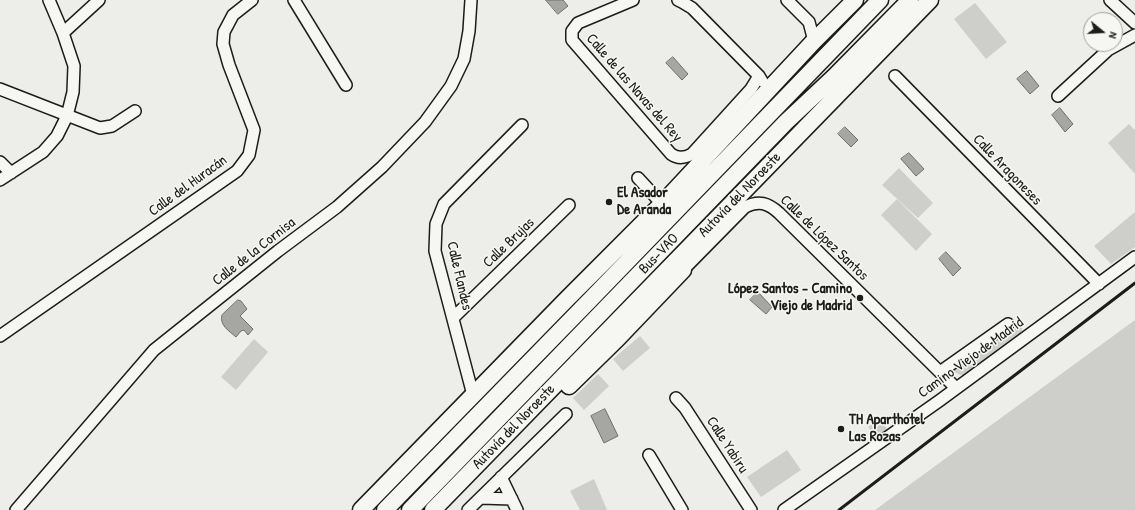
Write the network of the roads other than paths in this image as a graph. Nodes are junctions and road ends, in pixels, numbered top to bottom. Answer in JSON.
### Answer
{"nodes":[{"id":1,"x":49,"y":0,"type":"edge"},
{"id":2,"x":99,"y":0,"type":"edge"},
{"id":3,"x":252,"y":0,"type":"edge"},
{"id":4,"x":294,"y":0,"type":"edge"},
{"id":5,"x":471,"y":0,"type":"edge"},
{"id":6,"x":633,"y":0,"type":"edge"},
{"id":7,"x":678,"y":0,"type":"edge"},
{"id":8,"x":787,"y":0,"type":"edge"},
{"id":9,"x":855,"y":0,"type":"edge"},
{"id":10,"x":880,"y":0,"type":"edge"},
{"id":11,"x":900,"y":0,"type":"edge"},
{"id":12,"x":910,"y":0,"type":"edge"},
{"id":13,"x":930,"y":0,"type":"edge"},
{"id":14,"x":1110,"y":0,"type":"edge"},
{"id":15,"x":809,"y":22,"type":"junction"},
{"id":16,"x":1135,"y":23,"type":"edge"},
{"id":17,"x":831,"y":24,"type":"junction"},
{"id":18,"x":63,"y":33,"type":"junction"},
{"id":19,"x":1135,"y":35,"type":"edge"},
{"id":20,"x":814,"y":41,"type":"junction"},
{"id":21,"x":759,"y":76,"type":"junction"},
{"id":22,"x":895,"y":76,"type":"dead end"},
{"id":23,"x":346,"y":85,"type":"dead end"},
{"id":24,"x":0,"y":89,"type":"edge"},
{"id":25,"x":767,"y":91,"type":"junction"},
{"id":26,"x":1058,"y":96,"type":"dead end"},
{"id":27,"x":135,"y":111,"type":"dead end"},
{"id":28,"x":67,"y":116,"type":"junction"},
{"id":29,"x":786,"y":122,"type":"junction"},
{"id":30,"x":522,"y":125,"type":"dead end"},
{"id":31,"x":0,"y":162,"type":"edge"},
{"id":32,"x":11,"y":173,"type":"junction"},
{"id":33,"x":638,"y":178,"type":"dead end"},
{"id":34,"x":0,"y":180,"type":"edge"},
{"id":35,"x":662,"y":204,"type":"junction"},
{"id":36,"x":569,"y":205,"type":"dead end"},
{"id":37,"x":1135,"y":257,"type":"edge"},
{"id":38,"x":683,"y":270,"type":"joint"},
{"id":39,"x":1099,"y":284,"type":"junction"},
{"id":40,"x":453,"y":318,"type":"junction"},
{"id":41,"x":1008,"y":324,"type":"dead end"},
{"id":42,"x":0,"y":336,"type":"edge"},
{"id":43,"x":467,"y":371,"type":"junction"},
{"id":44,"x":940,"y":372,"type":"junction"},
{"id":45,"x":489,"y":379,"type":"junction"},
{"id":46,"x":956,"y":388,"type":"junction"},
{"id":47,"x":473,"y":395,"type":"junction"},
{"id":48,"x":676,"y":398,"type":"dead end"},
{"id":49,"x":566,"y":414,"type":"dead end"},
{"id":50,"x":649,"y":455,"type":"dead end"},
{"id":51,"x":501,"y":477,"type":"junction"},
{"id":52,"x":480,"y":498,"type":"junction"},
{"id":53,"x":512,"y":499,"type":"junction"},
{"id":54,"x":16,"y":510,"type":"edge"},
{"id":55,"x":361,"y":510,"type":"edge"},
{"id":56,"x":385,"y":510,"type":"edge"},
{"id":57,"x":410,"y":510,"type":"edge"},
{"id":58,"x":433,"y":510,"type":"edge"},
{"id":59,"x":444,"y":510,"type":"edge"},
{"id":60,"x":468,"y":510,"type":"edge"},
{"id":61,"x":517,"y":510,"type":"edge"},
{"id":62,"x":682,"y":510,"type":"edge"},
{"id":63,"x":751,"y":510,"type":"edge"},
{"id":64,"x":784,"y":510,"type":"edge"}],
"edges":[{"from":1,"to":18,"type":"street"},
{"from":2,"to":18,"type":"street"},
{"from":3,"to":42,"type":"street","name":"Calle del Huracán"},
{"from":4,"to":23,"type":"street"},
{"from":5,"to":54,"type":"street","name":"Calle de la Cornisa"},
{"from":6,"to":21,"type":"street","name":"Calle de las Navas del Rey"},
{"from":7,"to":21,"type":"street"},
{"from":8,"to":15,"type":"street"},
{"from":9,"to":17,"type":"highway"},
{"from":10,"to":56,"type":"highway"},
{"from":11,"to":29,"type":"highway"},
{"from":12,"to":29,"type":"highway","name":"Bus-VAO"},
{"from":13,"to":58,"type":"highway","name":"Autovía del Noroeste"},
{"from":14,"to":16,"type":"street"},
{"from":15,"to":17,"type":"street"},
{"from":15,"to":20,"type":"street"},
{"from":17,"to":20,"type":"highway"},
{"from":18,"to":28,"type":"street"},
{"from":19,"to":26,"type":"street"},
{"from":20,"to":25,"type":"highway"},
{"from":21,"to":25,"type":"street"},
{"from":22,"to":39,"type":"street","name":"Calle Aragoneses"},
{"from":24,"to":28,"type":"street"},
{"from":25,"to":35,"type":"highway"},
{"from":27,"to":28,"type":"street"},
{"from":28,"to":32,"type":"street"},
{"from":29,"to":57,"type":"highway","name":"Bus-VAO"},
{"from":30,"to":40,"type":"street","name":"Calle Flandes"},
{"from":31,"to":32,"type":"street"},
{"from":32,"to":34,"type":"street"},
{"from":33,"to":35,"type":"street"},
{"from":35,"to":45,"type":"highway"},
{"from":36,"to":40,"type":"street","name":"Calle Brujas"},
{"from":37,"to":39,"type":"street","name":"Camino Viejo de Madrid"},
{"from":38,"to":44,"type":"street","name":"Calle de López Santos"},
{"from":38,"to":59,"type":"highway"},
{"from":39,"to":46,"type":"street","name":"Camino Viejo de Madrid"},
{"from":40,"to":43,"type":"street","name":"Calle Flandes"},
{"from":41,"to":44,"type":"street"},
{"from":43,"to":45,"type":"street"},
{"from":43,"to":47,"type":"street","name":"Calle Flandes"},
{"from":44,"to":46,"type":"street","name":"Calle de López Santos"},
{"from":45,"to":47,"type":"highway"},
{"from":46,"to":64,"type":"street","name":"Camino Viejo de Madrid"},
{"from":47,"to":55,"type":"highway"},
{"from":48,"to":63,"type":"street","name":"Calle Yabiru"},
{"from":49,"to":51,"type":"street"},
{"from":50,"to":62,"type":"street"},
{"from":51,"to":52,"type":"street"},
{"from":51,"to":53,"type":"street"},
{"from":52,"to":53,"type":"street"},
{"from":52,"to":60,"type":"street"},
{"from":53,"to":61,"type":"street"}]}
